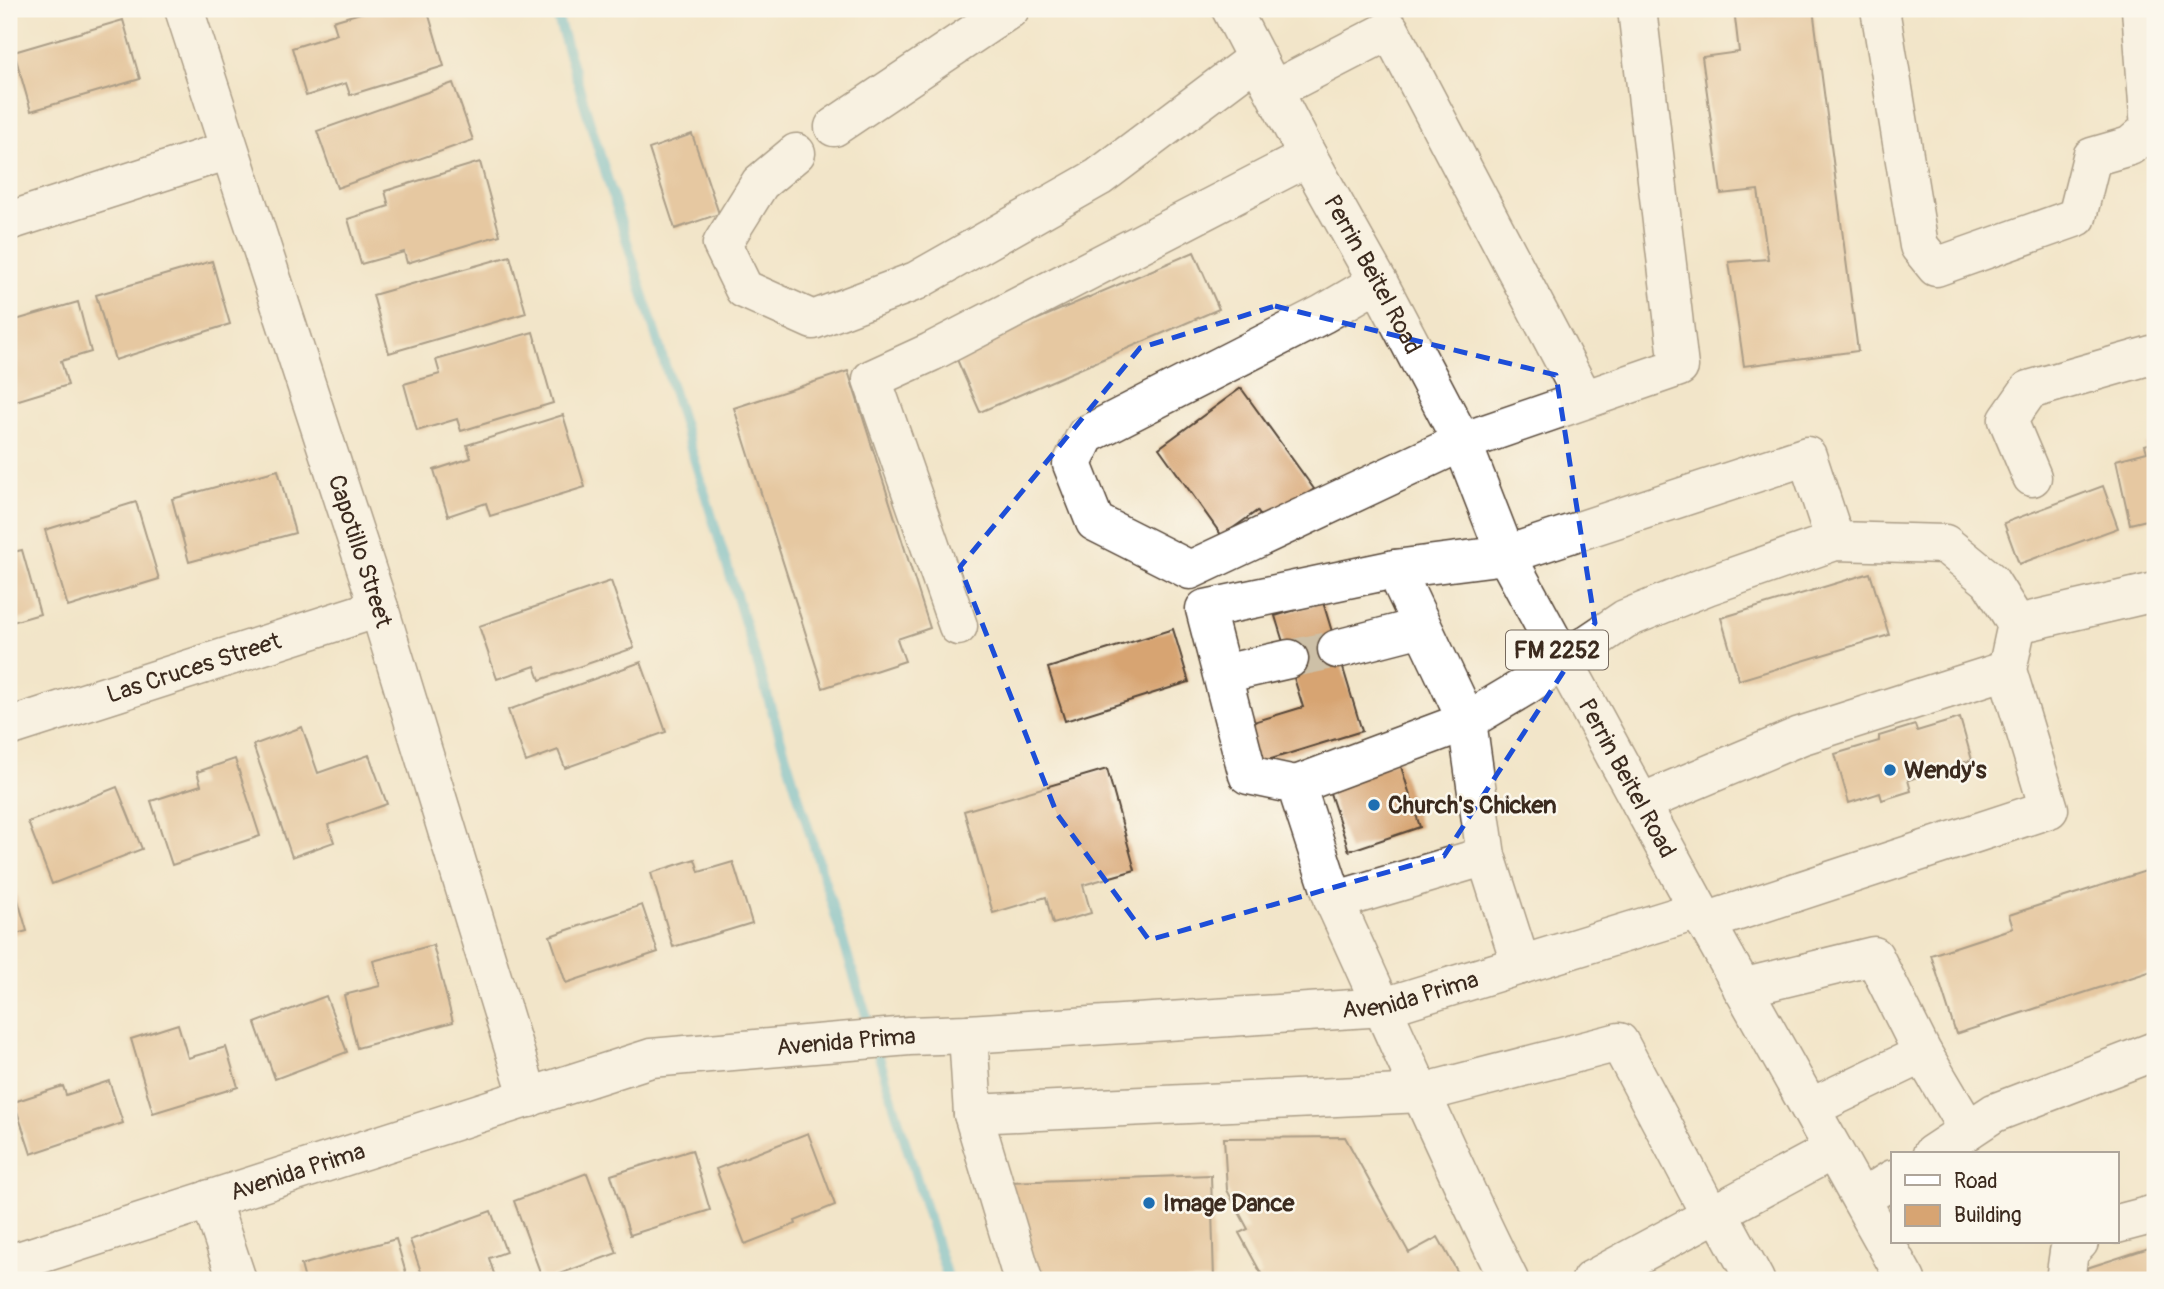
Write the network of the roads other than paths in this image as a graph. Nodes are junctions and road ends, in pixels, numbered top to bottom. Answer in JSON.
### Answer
{"nodes":[{"id":1,"x":184,"y":9,"type":"edge"},
{"id":2,"x":1010,"y":9,"type":"edge"},
{"id":3,"x":1231,"y":9,"type":"edge"},
{"id":4,"x":1637,"y":9,"type":"edge"},
{"id":5,"x":1880,"y":9,"type":"edge"},
{"id":6,"x":2141,"y":9,"type":"edge"},
{"id":7,"x":1384,"y":19,"type":"edge"},
{"id":8,"x":1266,"y":74,"type":"junction"},
{"id":9,"x":834,"y":127,"type":"dead end"},
{"id":10,"x":229,"y":150,"type":"junction"},
{"id":11,"x":796,"y":153,"type":"dead end"},
{"id":12,"x":1308,"y":157,"type":"junction"},
{"id":13,"x":9,"y":221,"type":"edge"},
{"id":14,"x":1378,"y":282,"type":"junction"},
{"id":15,"x":2155,"y":354,"type":"edge"},
{"id":16,"x":1584,"y":399,"type":"junction"},
{"id":17,"x":1462,"y":442,"type":"junction"},
{"id":18,"x":2032,"y":477,"type":"dead end"},
{"id":19,"x":1835,"y":541,"type":"junction"},
{"id":20,"x":1506,"y":555,"type":"junction"},
{"id":21,"x":1395,"y":569,"type":"junction"},
{"id":22,"x":2155,"y":592,"type":"edge"},
{"id":23,"x":379,"y":608,"type":"junction"},
{"id":24,"x":2017,"y":624,"type":"junction"},
{"id":25,"x":958,"y":626,"type":"dead end"},
{"id":26,"x":1422,"y":627,"type":"junction"},
{"id":27,"x":1337,"y":649,"type":"tunnel mouth"},
{"id":28,"x":1289,"y":659,"type":"tunnel mouth"},
{"id":29,"x":1563,"y":662,"type":"junction"},
{"id":30,"x":2007,"y":670,"type":"junction"},
{"id":31,"x":1223,"y":674,"type":"junction"},
{"id":32,"x":1467,"y":721,"type":"junction"},
{"id":33,"x":9,"y":727,"type":"edge"},
{"id":34,"x":1296,"y":785,"type":"junction"},
{"id":35,"x":1641,"y":803,"type":"junction"},
{"id":36,"x":1486,"y":856,"type":"junction"},
{"id":37,"x":1334,"y":901,"type":"junction"},
{"id":38,"x":1702,"y":916,"type":"junction"},
{"id":39,"x":1521,"y":965,"type":"junction"},
{"id":40,"x":1742,"y":988,"type":"junction"},
{"id":41,"x":1384,"y":1007,"type":"junction"},
{"id":42,"x":968,"y":1034,"type":"junction"},
{"id":43,"x":2155,"y":1051,"type":"edge"},
{"id":44,"x":1923,"y":1054,"type":"junction"},
{"id":45,"x":1422,"y":1093,"type":"junction"},
{"id":46,"x":529,"y":1098,"type":"junction"},
{"id":47,"x":1810,"y":1108,"type":"junction"},
{"id":48,"x":973,"y":1114,"type":"junction"},
{"id":49,"x":1968,"y":1130,"type":"junction"},
{"id":50,"x":1833,"y":1150,"type":"junction"},
{"id":51,"x":1935,"y":1152,"type":"edge"},
{"id":52,"x":1891,"y":1180,"type":"edge"},
{"id":53,"x":210,"y":1199,"type":"junction"},
{"id":54,"x":1861,"y":1199,"type":"junction"},
{"id":55,"x":1715,"y":1214,"type":"junction"},
{"id":56,"x":2155,"y":1214,"type":"edge"},
{"id":57,"x":2118,"y":1224,"type":"edge"},
{"id":58,"x":2077,"y":1244,"type":"edge"},
{"id":59,"x":9,"y":1264,"type":"edge"},
{"id":60,"x":237,"y":1280,"type":"edge"},
{"id":61,"x":1023,"y":1280,"type":"edge"},
{"id":62,"x":1509,"y":1280,"type":"edge"},
{"id":63,"x":1591,"y":1280,"type":"edge"},
{"id":64,"x":1755,"y":1280,"type":"edge"},
{"id":65,"x":1906,"y":1280,"type":"edge"},
{"id":66,"x":2065,"y":1280,"type":"edge"}],
"edges":[{"from":1,"to":10,"type":"street","name":"Capotillo Street"},
{"from":2,"to":9,"type":"street"},
{"from":3,"to":8,"type":"street","name":"Perrin Beitel Road","number":"FM 2252"},
{"from":4,"to":16,"type":"street"},
{"from":5,"to":6,"type":"street"},
{"from":7,"to":8,"type":"street"},
{"from":7,"to":16,"type":"street"},
{"from":8,"to":11,"type":"street"},
{"from":8,"to":12,"type":"street","name":"Perrin Beitel Road","number":"FM 2252"},
{"from":10,"to":13,"type":"street"},
{"from":10,"to":23,"type":"street","name":"Capotillo Street"},
{"from":12,"to":14,"type":"street","name":"Perrin Beitel Road","number":"FM 2252"},
{"from":12,"to":25,"type":"street"},
{"from":14,"to":17,"type":"street","name":"Perrin Beitel Road","number":"FM 2252"},
{"from":14,"to":17,"type":"street"},
{"from":15,"to":18,"type":"street"},
{"from":16,"to":17,"type":"street"},
{"from":17,"to":20,"type":"street","name":"Perrin Beitel Road","number":"FM 2252"},
{"from":19,"to":20,"type":"street"},
{"from":19,"to":24,"type":"street"},
{"from":19,"to":29,"type":"street"},
{"from":20,"to":21,"type":"street"},
{"from":20,"to":29,"type":"street","name":"Perrin Beitel Road","number":"FM 2252"},
{"from":21,"to":26,"type":"street"},
{"from":21,"to":31,"type":"street"},
{"from":22,"to":24,"type":"street"},
{"from":23,"to":33,"type":"street","name":"Las Cruces Street"},
{"from":23,"to":46,"type":"street","name":"Capotillo Street"},
{"from":24,"to":30,"type":"street"},
{"from":26,"to":27,"type":"street"},
{"from":26,"to":32,"type":"street"},
{"from":28,"to":31,"type":"street"},
{"from":29,"to":32,"type":"street"},
{"from":29,"to":35,"type":"street","name":"Perrin Beitel Road","number":"FM 2252"},
{"from":30,"to":35,"type":"street"},
{"from":30,"to":38,"type":"street","name":"Avenida Prima"},
{"from":31,"to":34,"type":"street"},
{"from":32,"to":34,"type":"street"},
{"from":32,"to":36,"type":"street"},
{"from":34,"to":37,"type":"street"},
{"from":35,"to":38,"type":"street","name":"Perrin Beitel Road","number":"FM 2252"},
{"from":36,"to":37,"type":"street"},
{"from":36,"to":39,"type":"street"},
{"from":37,"to":41,"type":"street"},
{"from":38,"to":39,"type":"street","name":"Avenida Prima"},
{"from":38,"to":40,"type":"street","name":"Perrin Beitel Road","number":"FM 2252"},
{"from":39,"to":41,"type":"street","name":"Avenida Prima"},
{"from":40,"to":44,"type":"street"},
{"from":40,"to":47,"type":"street","name":"Perrin Beitel Road","number":"FM 2252"},
{"from":41,"to":42,"type":"street","name":"Avenida Prima"},
{"from":41,"to":45,"type":"street"},
{"from":42,"to":46,"type":"street","name":"Avenida Prima"},
{"from":42,"to":48,"type":"street"},
{"from":43,"to":49,"type":"street"},
{"from":44,"to":47,"type":"street"},
{"from":44,"to":49,"type":"street"},
{"from":45,"to":48,"type":"street"},
{"from":45,"to":55,"type":"street"},
{"from":45,"to":62,"type":"street"},
{"from":46,"to":53,"type":"street","name":"Avenida Prima"},
{"from":47,"to":50,"type":"street","name":"Perrin Beitel Road","number":"FM 2252"},
{"from":48,"to":61,"type":"street"},
{"from":49,"to":51,"type":"street"},
{"from":50,"to":54,"type":"street","name":"Perrin Beitel Road","number":"FM 2252"},
{"from":50,"to":55,"type":"street"},
{"from":52,"to":54,"type":"street"},
{"from":53,"to":59,"type":"street","name":"Avenida Prima"},
{"from":53,"to":60,"type":"street"},
{"from":54,"to":65,"type":"street","name":"Perrin Beitel Road","number":"FM 2252"},
{"from":55,"to":63,"type":"street"},
{"from":55,"to":64,"type":"street"},
{"from":56,"to":57,"type":"street"},
{"from":58,"to":66,"type":"street"}]}
